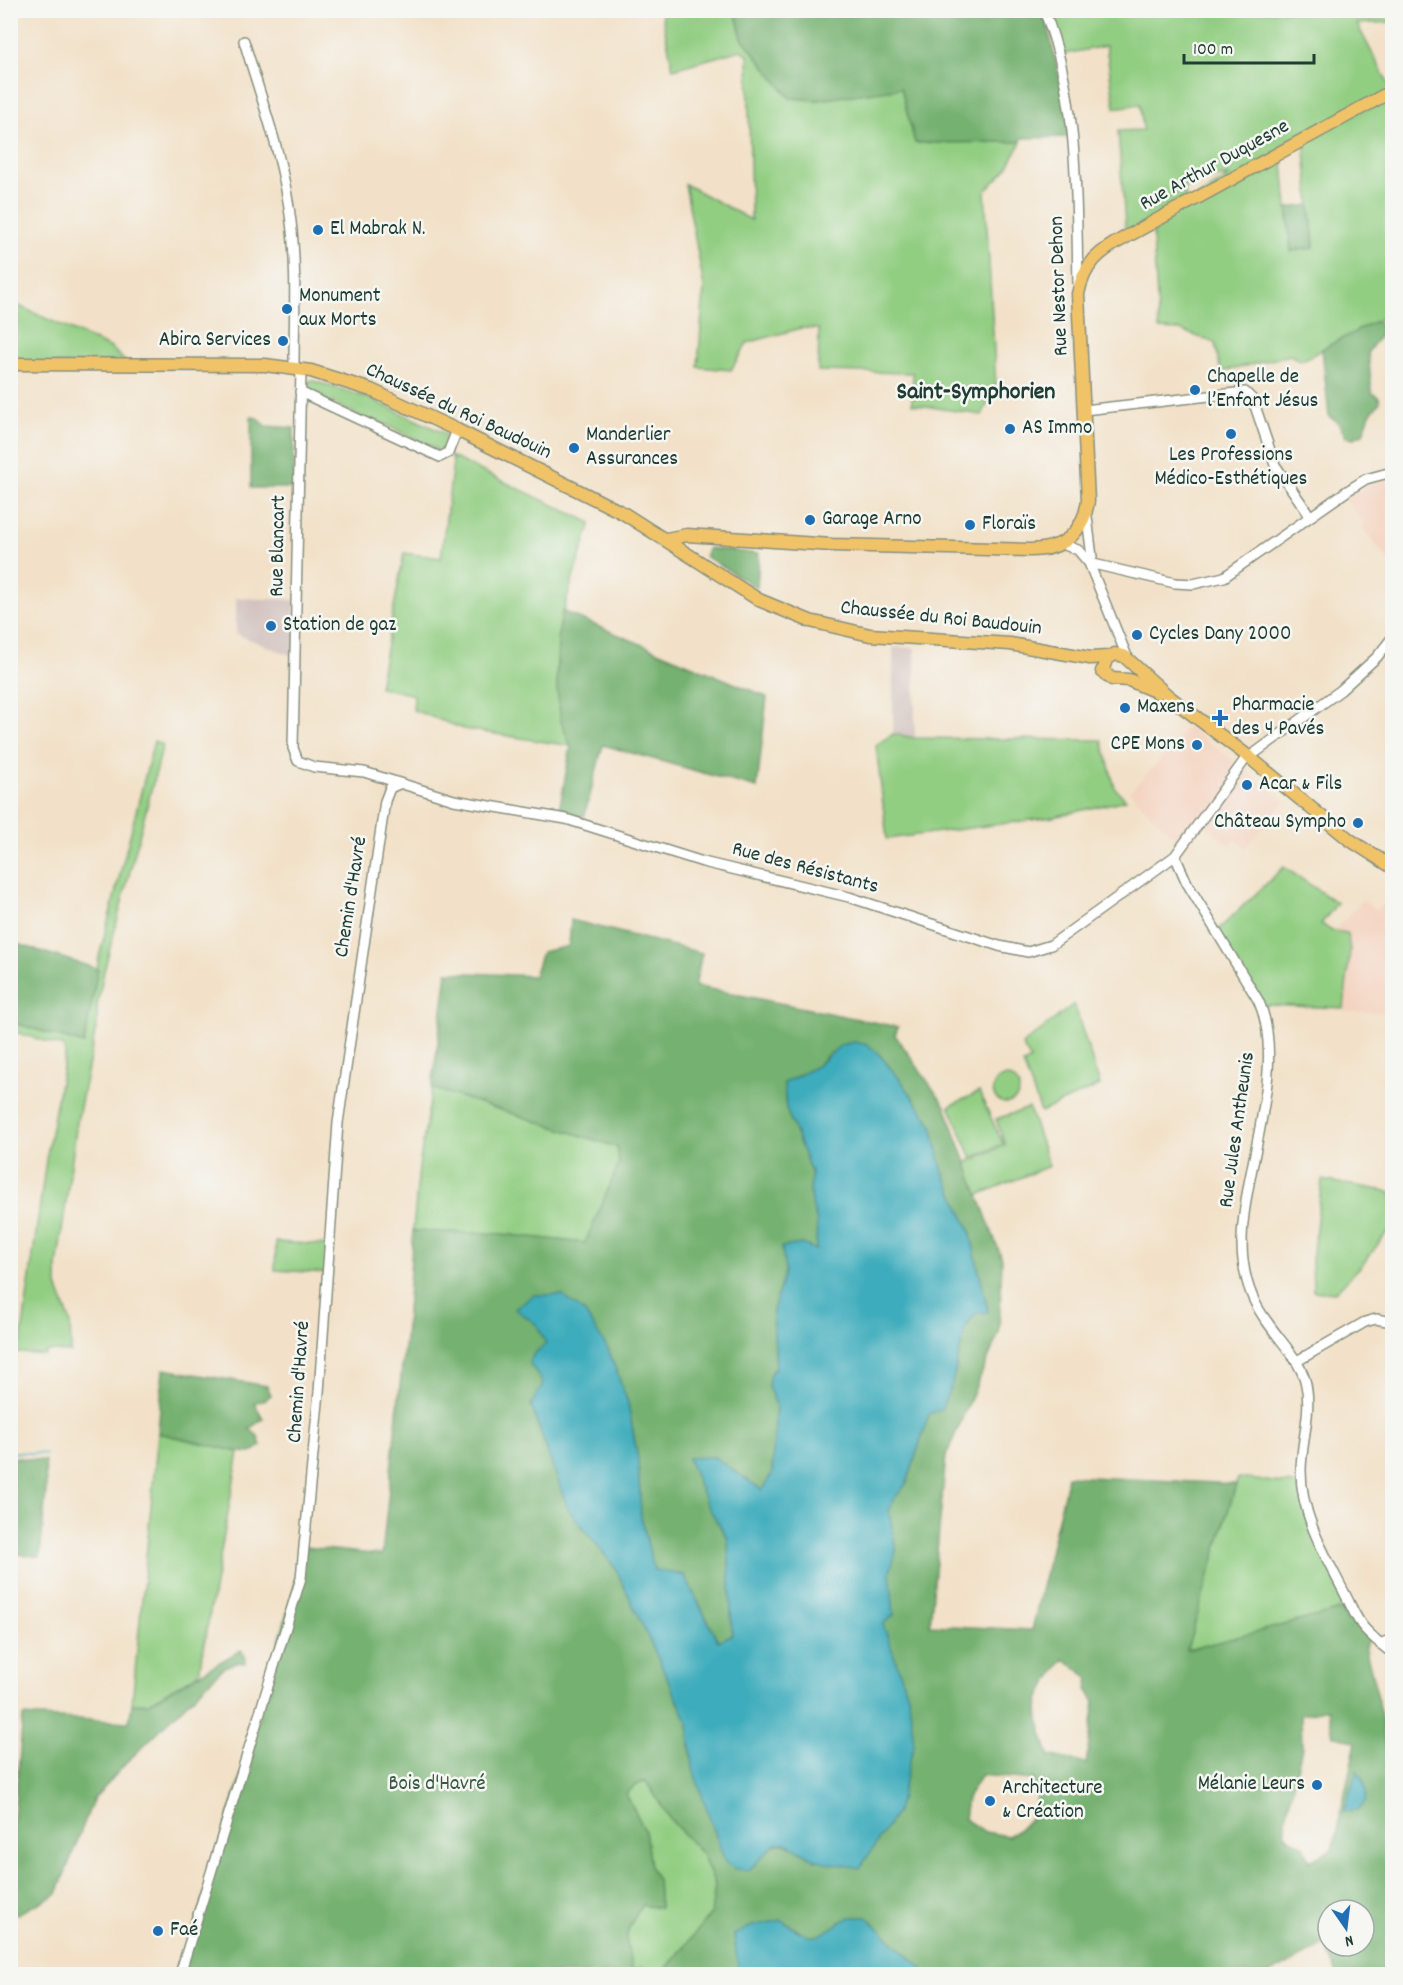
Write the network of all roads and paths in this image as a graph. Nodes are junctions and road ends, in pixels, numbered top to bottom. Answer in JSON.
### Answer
{"nodes":[{"id":1,"x":1044,"y":10,"type":"edge"},
{"id":2,"x":244,"y":41,"type":"dead end"},
{"id":3,"x":1392,"y":91,"type":"edge"},
{"id":4,"x":1078,"y":294,"type":"junction"},
{"id":5,"x":10,"y":364,"type":"edge"},
{"id":6,"x":298,"y":368,"type":"junction"},
{"id":7,"x":300,"y":392,"type":"junction"},
{"id":8,"x":1084,"y":410,"type":"junction"},
{"id":9,"x":457,"y":430,"type":"junction"},
{"id":10,"x":1392,"y":472,"type":"edge"},
{"id":11,"x":1086,"y":509,"type":"junction"},
{"id":12,"x":1311,"y":516,"type":"junction"},
{"id":13,"x":666,"y":539,"type":"junction"},
{"id":14,"x":1062,"y":544,"type":"junction"},
{"id":15,"x":1089,"y":563,"type":"junction"},
{"id":16,"x":1116,"y":633,"type":"junction"},
{"id":17,"x":1392,"y":638,"type":"edge"},
{"id":18,"x":1066,"y":654,"type":"junction"},
{"id":19,"x":1109,"y":656,"type":"junction"},
{"id":20,"x":1129,"y":661,"type":"junction"},
{"id":21,"x":1107,"y":676,"type":"junction"},
{"id":22,"x":1122,"y":680,"type":"junction"},
{"id":23,"x":1168,"y":696,"type":"junction"},
{"id":24,"x":1249,"y":757,"type":"junction"},
{"id":25,"x":399,"y":784,"type":"junction"},
{"id":26,"x":1175,"y":856,"type":"junction"},
{"id":27,"x":1392,"y":867,"type":"edge"},
{"id":28,"x":1392,"y":1322,"type":"edge"},
{"id":29,"x":1297,"y":1361,"type":"junction"},
{"id":30,"x":1392,"y":1639,"type":"edge"},
{"id":31,"x":1380,"y":1644,"type":"junction"},
{"id":32,"x":1392,"y":1653,"type":"edge"},
{"id":33,"x":180,"y":1974,"type":"edge"}],
"edges":[{"from":1,"to":4,"type":"street","name":"Rue Nestor Dehon"},
{"from":2,"to":6,"type":"street","name":"Rue Blancart"},
{"from":3,"to":4,"type":"main road","name":"Rue Arthur Duquesne"},
{"from":4,"to":8,"type":"main road","name":"Rue Nestor Dehon"},
{"from":5,"to":6,"type":"main road","name":"Chaussée du Roi Baudouin"},
{"from":6,"to":7,"type":"street","name":"Rue Blancart"},
{"from":6,"to":9,"type":"main road","name":"Chaussée du Roi Baudouin"},
{"from":7,"to":9,"type":"street"},
{"from":7,"to":25,"type":"street","name":"Rue Blancart"},
{"from":8,"to":11,"type":"main road","name":"Rue Nestor Dehon"},
{"from":8,"to":12,"type":"street"},
{"from":9,"to":13,"type":"main road","name":"Chaussée du Roi Baudouin"},
{"from":10,"to":12,"type":"street"},
{"from":11,"to":14,"type":"main road"},
{"from":11,"to":15,"type":"street","name":"Rue Nestor Dehon"},
{"from":12,"to":15,"type":"street"},
{"from":13,"to":14,"type":"main road"},
{"from":13,"to":18,"type":"main road","name":"Chaussée du Roi Baudouin"},
{"from":14,"to":15,"type":"street"},
{"from":15,"to":16,"type":"street","name":"Rue Nestor Dehon"},
{"from":16,"to":19,"type":"street"},
{"from":16,"to":20,"type":"street","name":"Rue Nestor Dehon"},
{"from":17,"to":24,"type":"street"},
{"from":18,"to":19,"type":"main road","name":"Chaussée du Roi Baudouin"},
{"from":18,"to":21,"type":"main road","name":"Chaussée du Roi Baudouin"},
{"from":19,"to":20,"type":"main road"},
{"from":19,"to":21,"type":"main road"},
{"from":20,"to":22,"type":"main road"},
{"from":20,"to":23,"type":"main road"},
{"from":21,"to":22,"type":"main road"},
{"from":22,"to":23,"type":"main road"},
{"from":23,"to":24,"type":"main road"},
{"from":24,"to":26,"type":"street"},
{"from":24,"to":27,"type":"main road"},
{"from":25,"to":26,"type":"street","name":"Rue des Résistants"},
{"from":25,"to":33,"type":"street","name":"Chemin d'Havré"},
{"from":26,"to":29,"type":"street","name":"Rue Jules Antheunis"},
{"from":28,"to":29,"type":"street"},
{"from":29,"to":31,"type":"street","name":"Rue Jules Antheunis"},
{"from":30,"to":31,"type":"street"},
{"from":31,"to":32,"type":"street","name":"Rue Jules Antheunis"}]}
